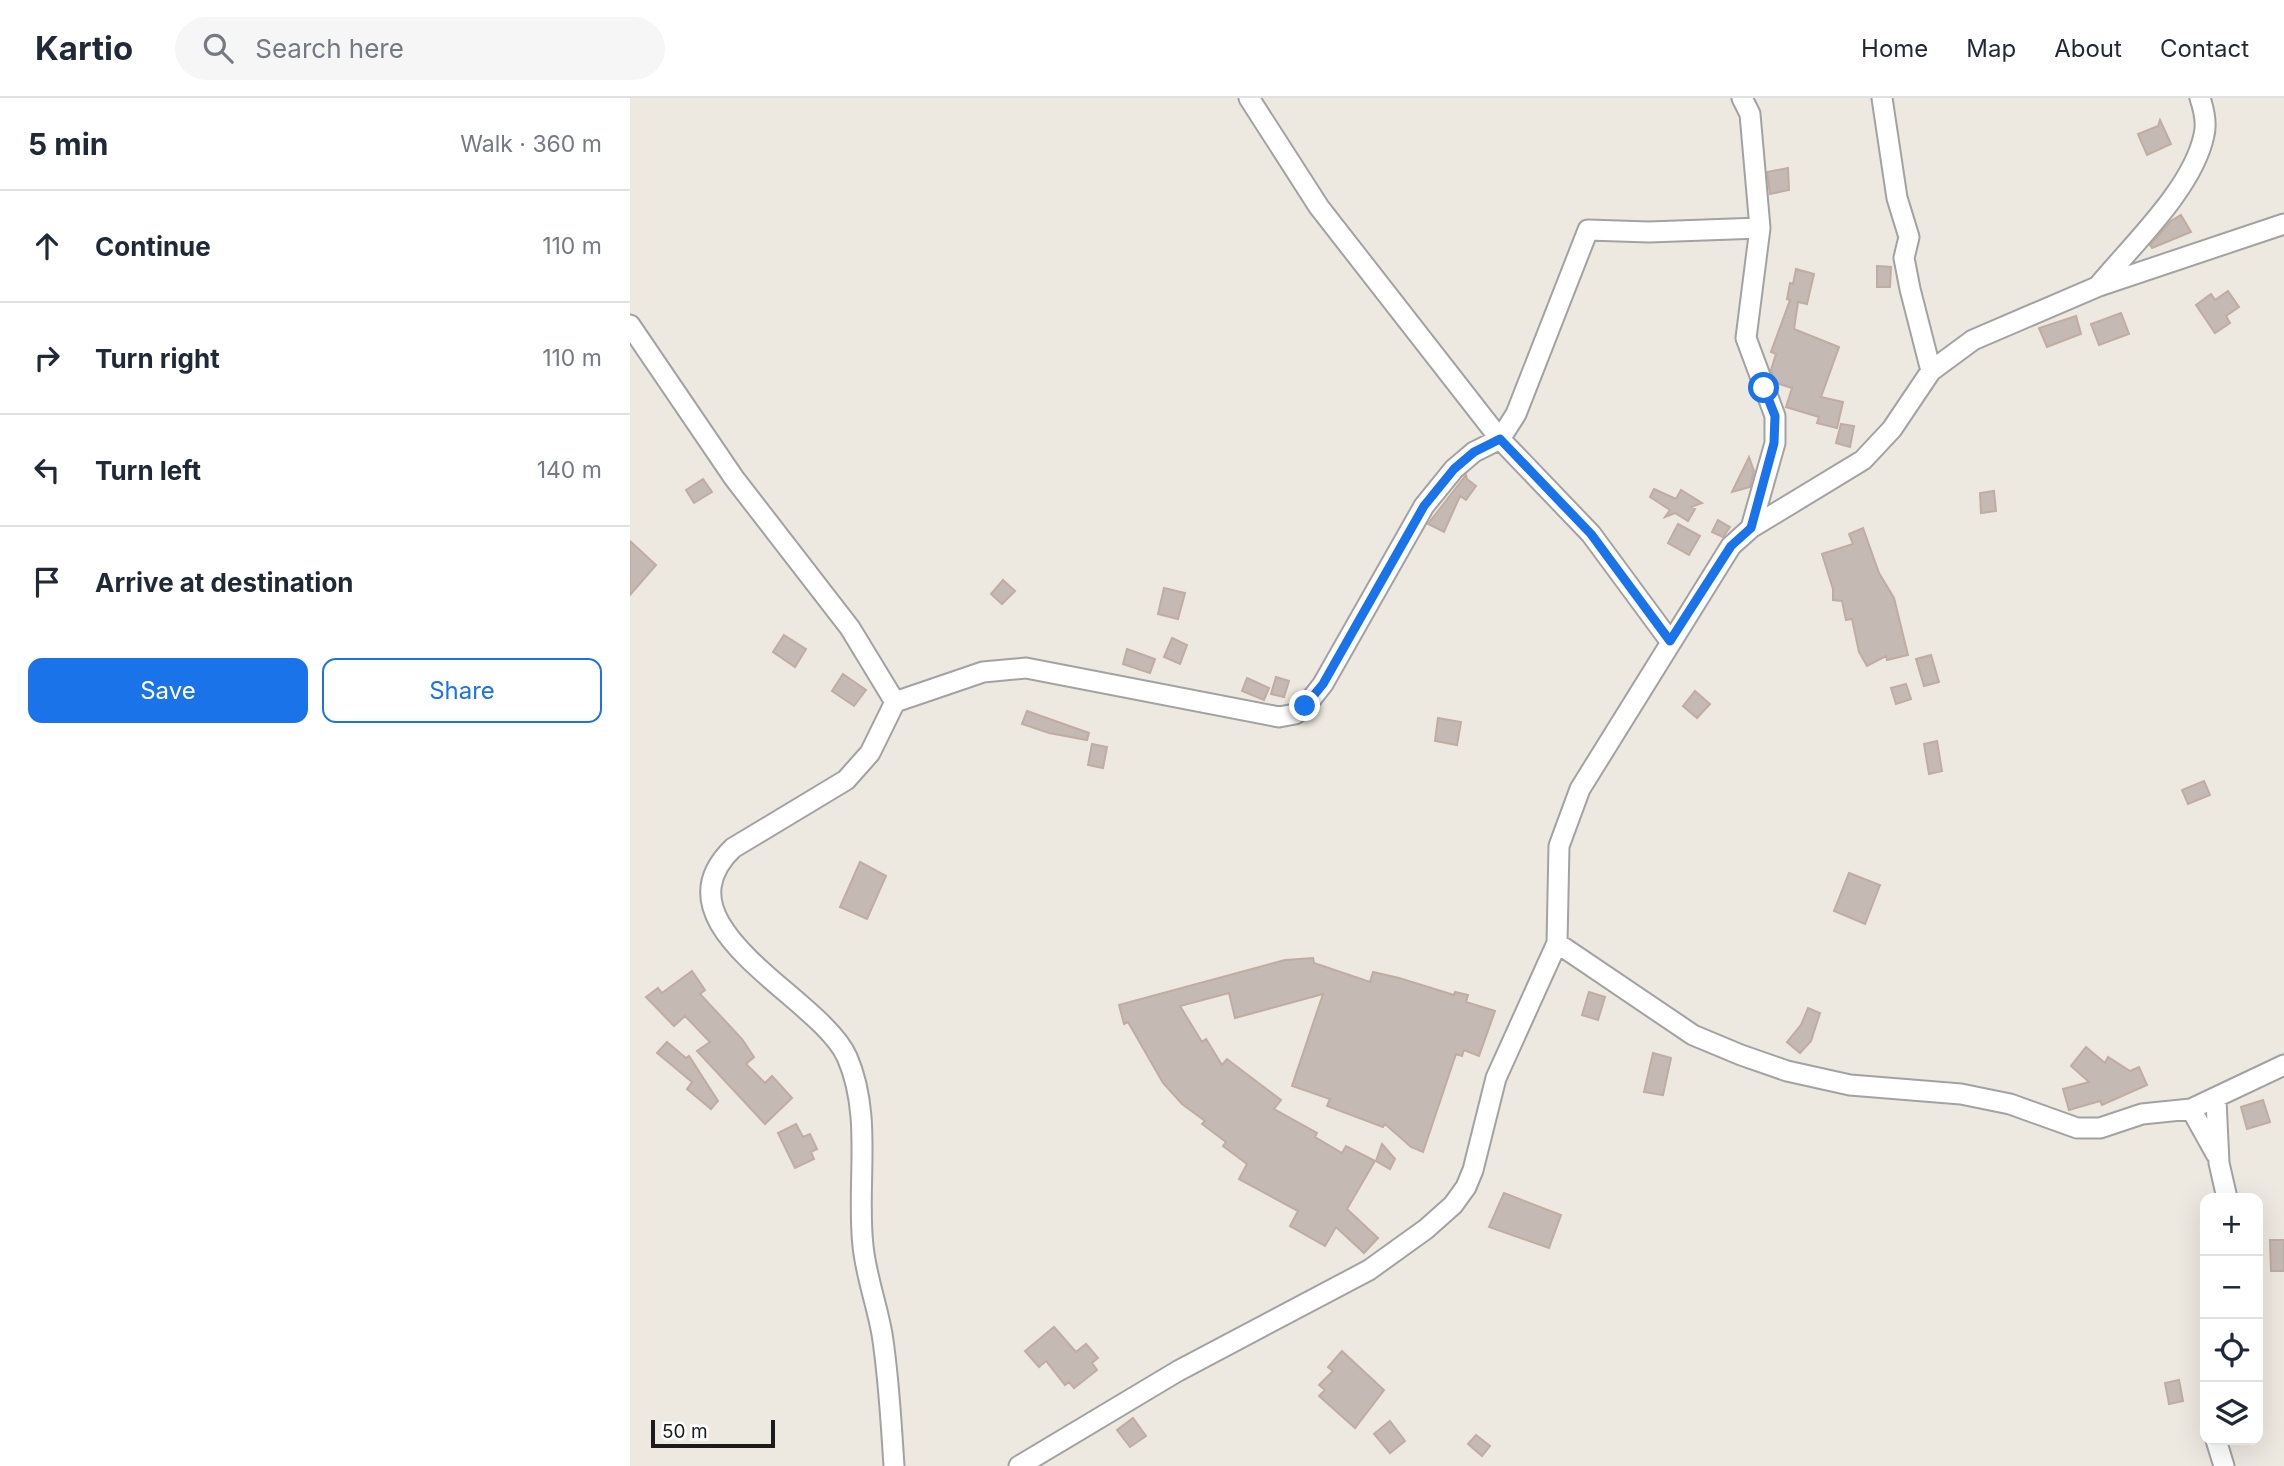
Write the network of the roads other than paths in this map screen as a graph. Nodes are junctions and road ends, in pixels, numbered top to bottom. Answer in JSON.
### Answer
{"nodes":[{"id":1,"x":1249,"y":98,"type":"edge"},
{"id":2,"x":1742,"y":98,"type":"edge"},
{"id":3,"x":1882,"y":98,"type":"edge"},
{"id":4,"x":2200,"y":98,"type":"edge"},
{"id":5,"x":2284,"y":225,"type":"edge"},
{"id":6,"x":1760,"y":228,"type":"junction"},
{"id":7,"x":2099,"y":286,"type":"junction"},
{"id":8,"x":630,"y":325,"type":"edge"},
{"id":9,"x":1931,"y":371,"type":"junction"},
{"id":10,"x":1500,"y":439,"type":"junction"},
{"id":11,"x":1751,"y":528,"type":"junction"},
{"id":12,"x":1670,"y":641,"type":"junction"},
{"id":13,"x":895,"y":702,"type":"junction"},
{"id":14,"x":1557,"y":943,"type":"junction"},
{"id":15,"x":2284,"y":1065,"type":"edge"},
{"id":16,"x":2216,"y":1100,"type":"junction"},
{"id":17,"x":2191,"y":1110,"type":"junction"},
{"id":18,"x":2220,"y":1163,"type":"junction"},
{"id":19,"x":2226,"y":1193,"type":"edge"},
{"id":20,"x":2218,"y":1445,"type":"edge"},
{"id":21,"x":894,"y":1466,"type":"edge"},
{"id":22,"x":1019,"y":1466,"type":"edge"},
{"id":23,"x":2224,"y":1466,"type":"edge"}],
"edges":[{"from":1,"to":10,"type":"street"},
{"from":2,"to":6,"type":"street"},
{"from":3,"to":9,"type":"street"},
{"from":4,"to":7,"type":"street"},
{"from":5,"to":7,"type":"street"},
{"from":6,"to":10,"type":"street"},
{"from":6,"to":11,"type":"street"},
{"from":7,"to":9,"type":"street"},
{"from":8,"to":13,"type":"street"},
{"from":9,"to":11,"type":"street"},
{"from":10,"to":12,"type":"street"},
{"from":10,"to":13,"type":"street"},
{"from":11,"to":12,"type":"street"},
{"from":12,"to":14,"type":"street"},
{"from":13,"to":21,"type":"street"},
{"from":14,"to":17,"type":"street"},
{"from":14,"to":22,"type":"street"},
{"from":15,"to":16,"type":"street"},
{"from":16,"to":17,"type":"street"},
{"from":16,"to":18,"type":"street"},
{"from":17,"to":18,"type":"street"},
{"from":18,"to":19,"type":"street"},
{"from":20,"to":23,"type":"street"}]}
